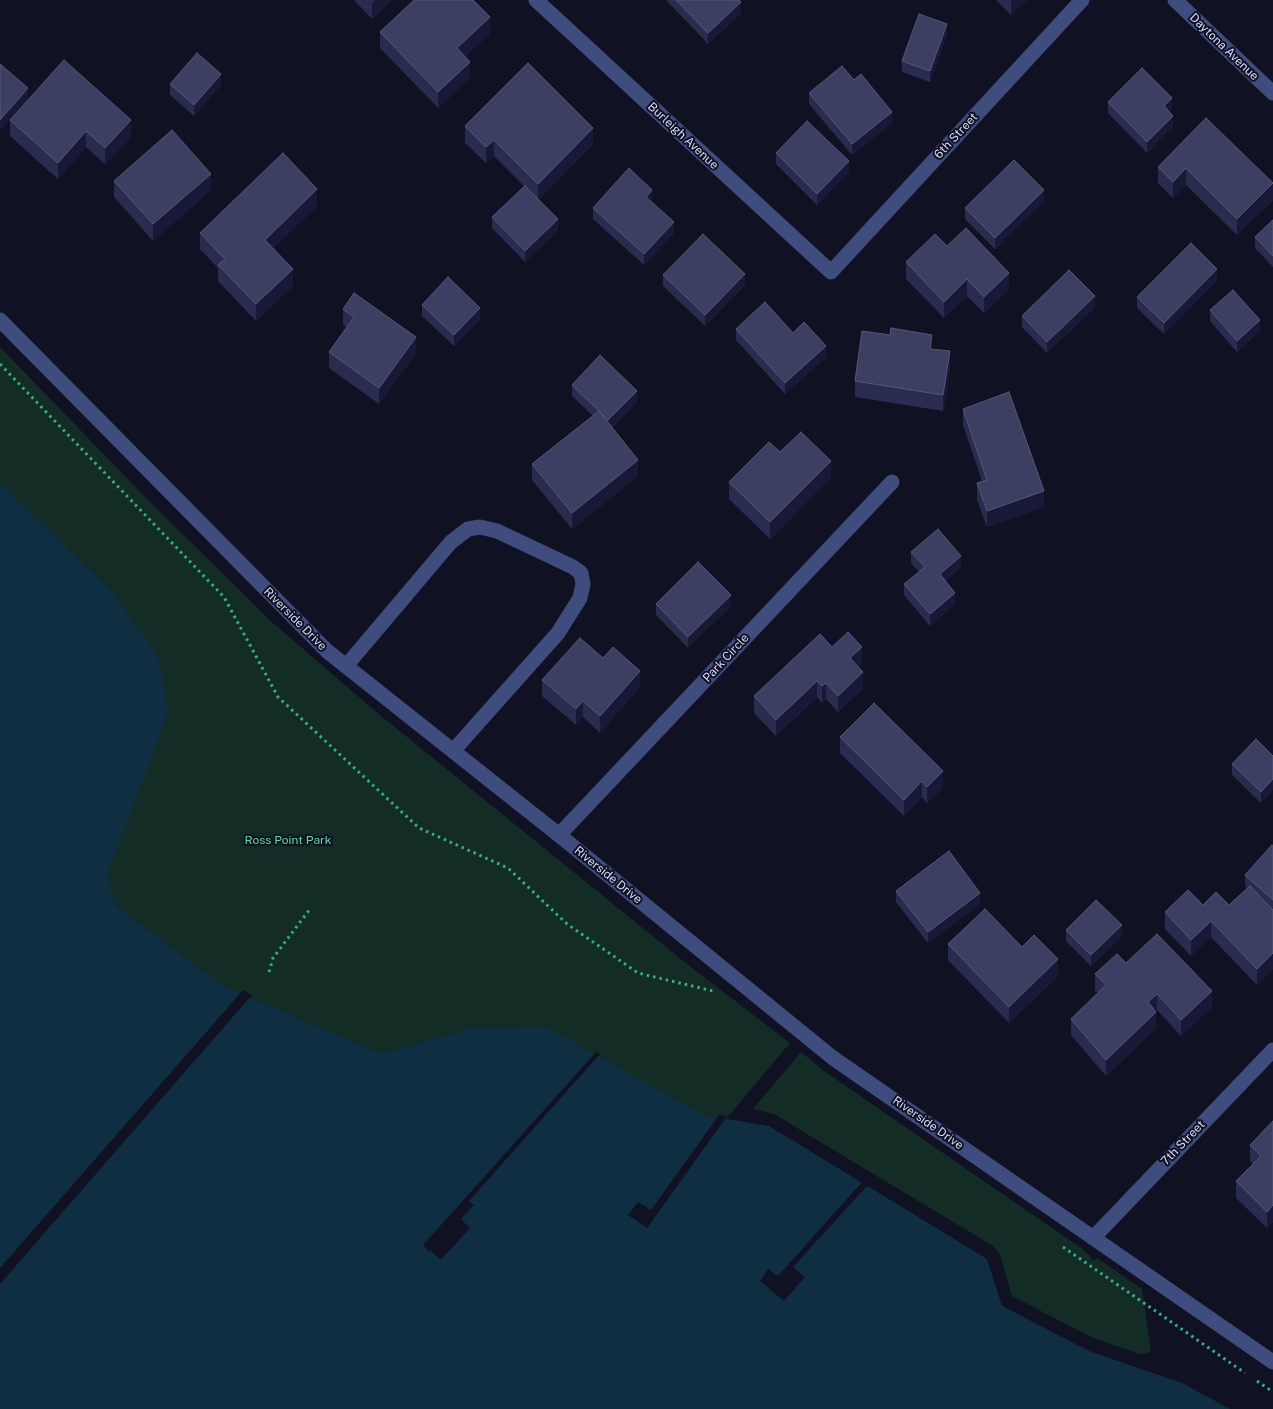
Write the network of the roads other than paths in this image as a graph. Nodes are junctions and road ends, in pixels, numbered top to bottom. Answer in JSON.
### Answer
{"nodes":[{"id":1,"x":536,"y":0,"type":"edge"},
{"id":2,"x":1082,"y":0,"type":"edge"},
{"id":3,"x":1175,"y":0,"type":"edge"},
{"id":4,"x":1273,"y":93,"type":"edge"},
{"id":5,"x":831,"y":272,"type":"joint"},
{"id":6,"x":0,"y":320,"type":"edge"},
{"id":7,"x":892,"y":482,"type":"dead end"},
{"id":8,"x":346,"y":666,"type":"junction"},
{"id":9,"x":453,"y":751,"type":"junction"},
{"id":10,"x":559,"y":835,"type":"junction"},
{"id":11,"x":1273,"y":1050,"type":"edge"},
{"id":12,"x":1094,"y":1237,"type":"junction"},
{"id":13,"x":1273,"y":1362,"type":"edge"}],
"edges":[{"from":1,"to":5,"type":"street","name":"Burleigh Avenue"},
{"from":2,"to":5,"type":"street","name":"6th Street"},
{"from":3,"to":4,"type":"street","name":"Daytona Avenue"},
{"from":6,"to":8,"type":"street","name":"Riverside Drive"},
{"from":7,"to":10,"type":"street","name":"Park Circle"},
{"from":8,"to":9,"type":"street","name":"Riverside Drive"},
{"from":8,"to":9,"type":"street"},
{"from":9,"to":10,"type":"street","name":"Riverside Drive"},
{"from":10,"to":12,"type":"street","name":"Riverside Drive"},
{"from":11,"to":12,"type":"street","name":"7th Street"},
{"from":12,"to":13,"type":"street","name":"Riverside Drive"}]}
